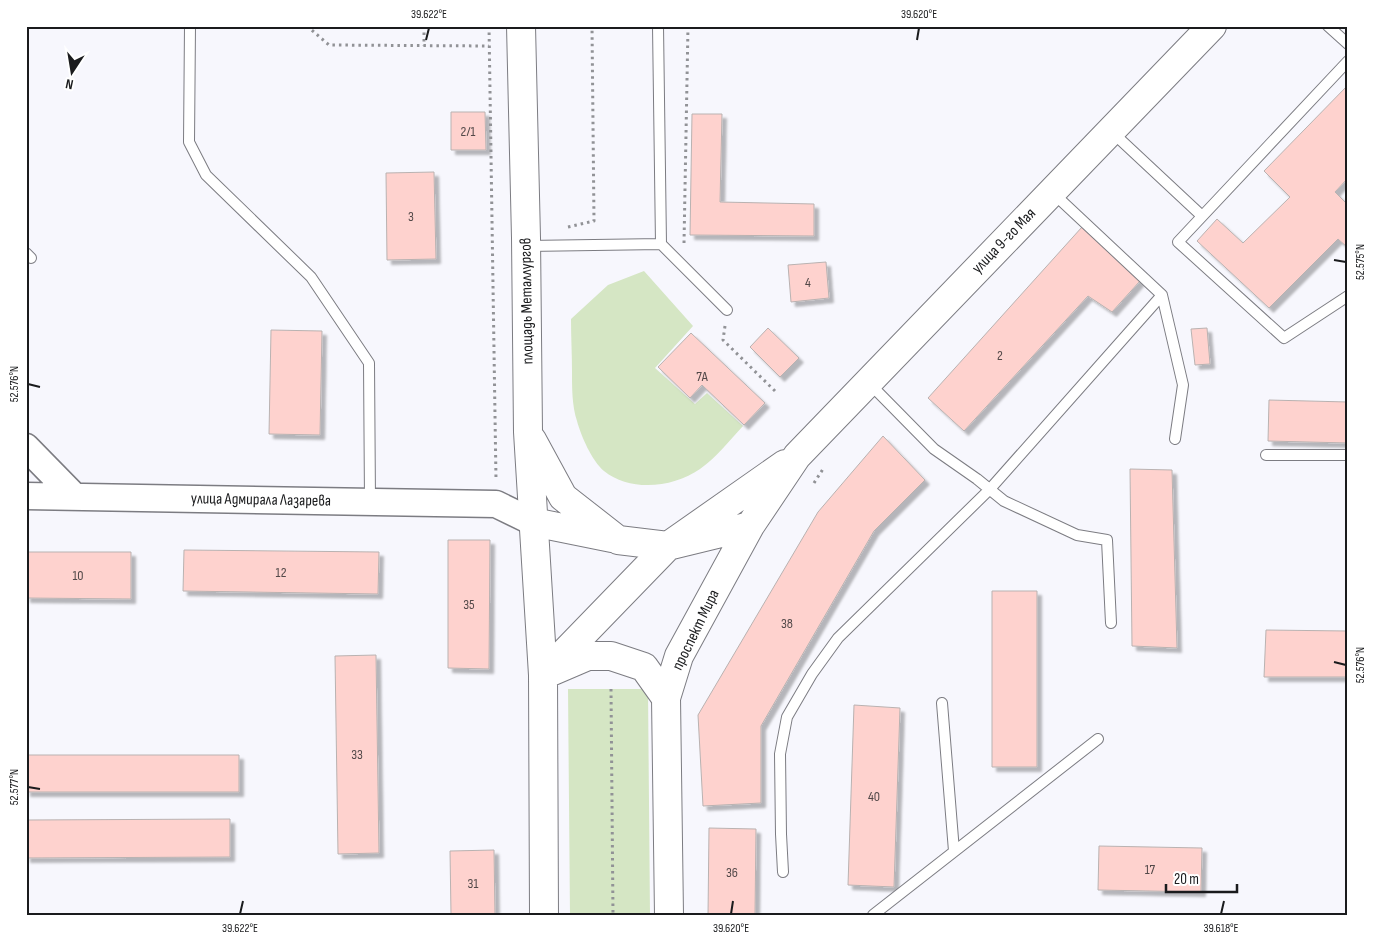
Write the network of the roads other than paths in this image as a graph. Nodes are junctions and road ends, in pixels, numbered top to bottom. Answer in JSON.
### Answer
{"nodes":[{"id":1,"x":190,"y":26,"type":"edge"},
{"id":2,"x":521,"y":26,"type":"edge"},
{"id":3,"x":658,"y":26,"type":"edge"},
{"id":4,"x":1212,"y":26,"type":"edge"},
{"id":5,"x":1328,"y":26,"type":"edge"},
{"id":6,"x":1348,"y":44,"type":"edge"},
{"id":7,"x":1348,"y":61,"type":"edge"},
{"id":8,"x":1111,"y":131,"type":"junction"},
{"id":9,"x":1052,"y":192,"type":"junction"},
{"id":10,"x":1202,"y":216,"type":"junction"},
{"id":11,"x":526,"y":242,"type":"junction"},
{"id":12,"x":661,"y":244,"type":"junction"},
{"id":13,"x":1162,"y":294,"type":"junction"},
{"id":14,"x":1348,"y":296,"type":"edge"},
{"id":15,"x":727,"y":310,"type":"road end"},
{"id":16,"x":868,"y":382,"type":"junction"},
{"id":17,"x":528,"y":432,"type":"junction"},
{"id":18,"x":1174,"y":439,"type":"dead end"},
{"id":19,"x":26,"y":447,"type":"edge"},
{"id":20,"x":1266,"y":455,"type":"dead end"},
{"id":21,"x":1348,"y":455,"type":"edge"},
{"id":22,"x":797,"y":456,"type":"junction"},
{"id":23,"x":990,"y":490,"type":"junction"},
{"id":24,"x":26,"y":496,"type":"edge"},
{"id":25,"x":75,"y":497,"type":"junction"},
{"id":26,"x":370,"y":501,"type":"junction"},
{"id":27,"x":533,"y":522,"type":"junction"},
{"id":28,"x":750,"y":526,"type":"junction"},
{"id":29,"x":618,"y":540,"type":"junction"},
{"id":30,"x":668,"y":546,"type":"junction"},
{"id":31,"x":1111,"y":623,"type":"dead end"},
{"id":32,"x":543,"y":675,"type":"junction"},
{"id":33,"x":666,"y":698,"type":"junction"},
{"id":34,"x":942,"y":703,"type":"dead end"},
{"id":35,"x":1098,"y":739,"type":"dead end"},
{"id":36,"x":954,"y":851,"type":"junction"},
{"id":37,"x":782,"y":872,"type":"dead end"},
{"id":38,"x":544,"y":915,"type":"edge"},
{"id":39,"x":669,"y":915,"type":"edge"},
{"id":40,"x":873,"y":915,"type":"edge"}],
"edges":[{"from":1,"to":26,"type":"lane"},
{"from":2,"to":11,"type":"main road","name":"площадь Металлургов"},
{"from":3,"to":12,"type":"lane"},
{"from":4,"to":8,"type":"main road","name":"улица 9-го Мая"},
{"from":5,"to":6,"type":"lane"},
{"from":7,"to":10,"type":"lane"},
{"from":8,"to":9,"type":"main road","name":"улица 9-го Мая"},
{"from":8,"to":10,"type":"lane"},
{"from":9,"to":13,"type":"lane"},
{"from":9,"to":16,"type":"main road","name":"улица 9-го Мая"},
{"from":10,"to":14,"type":"lane"},
{"from":11,"to":12,"type":"lane"},
{"from":11,"to":17,"type":"main road","name":"площадь Металлургов"},
{"from":12,"to":15,"type":"lane"},
{"from":13,"to":18,"type":"lane"},
{"from":13,"to":23,"type":"lane"},
{"from":16,"to":22,"type":"main road","name":"улица 9-го Мая"},
{"from":16,"to":23,"type":"lane"},
{"from":17,"to":27,"type":"main road"},
{"from":17,"to":29,"type":"main road","name":"площадь Металлургов"},
{"from":19,"to":25,"type":"street"},
{"from":20,"to":21,"type":"lane"},
{"from":22,"to":28,"type":"main road","name":"проспект Мира"},
{"from":22,"to":30,"type":"main road"},
{"from":23,"to":31,"type":"lane"},
{"from":23,"to":37,"type":"lane"},
{"from":24,"to":25,"type":"street","name":"улица Адмирала Лазарева"},
{"from":25,"to":26,"type":"street","name":"улица Адмирала Лазарева"},
{"from":26,"to":27,"type":"street","name":"улица Адмирала Лазарева"},
{"from":27,"to":29,"type":"main road"},
{"from":27,"to":32,"type":"main road"},
{"from":28,"to":30,"type":"main road"},
{"from":28,"to":33,"type":"main road","name":"проспект Мира"},
{"from":29,"to":30,"type":"main road"},
{"from":30,"to":32,"type":"main road"},
{"from":32,"to":33,"type":"main road"},
{"from":32,"to":38,"type":"main road"},
{"from":33,"to":39,"type":"main road","name":"проспект Мира"},
{"from":34,"to":36,"type":"lane"},
{"from":35,"to":36,"type":"lane"},
{"from":36,"to":40,"type":"lane"}]}
